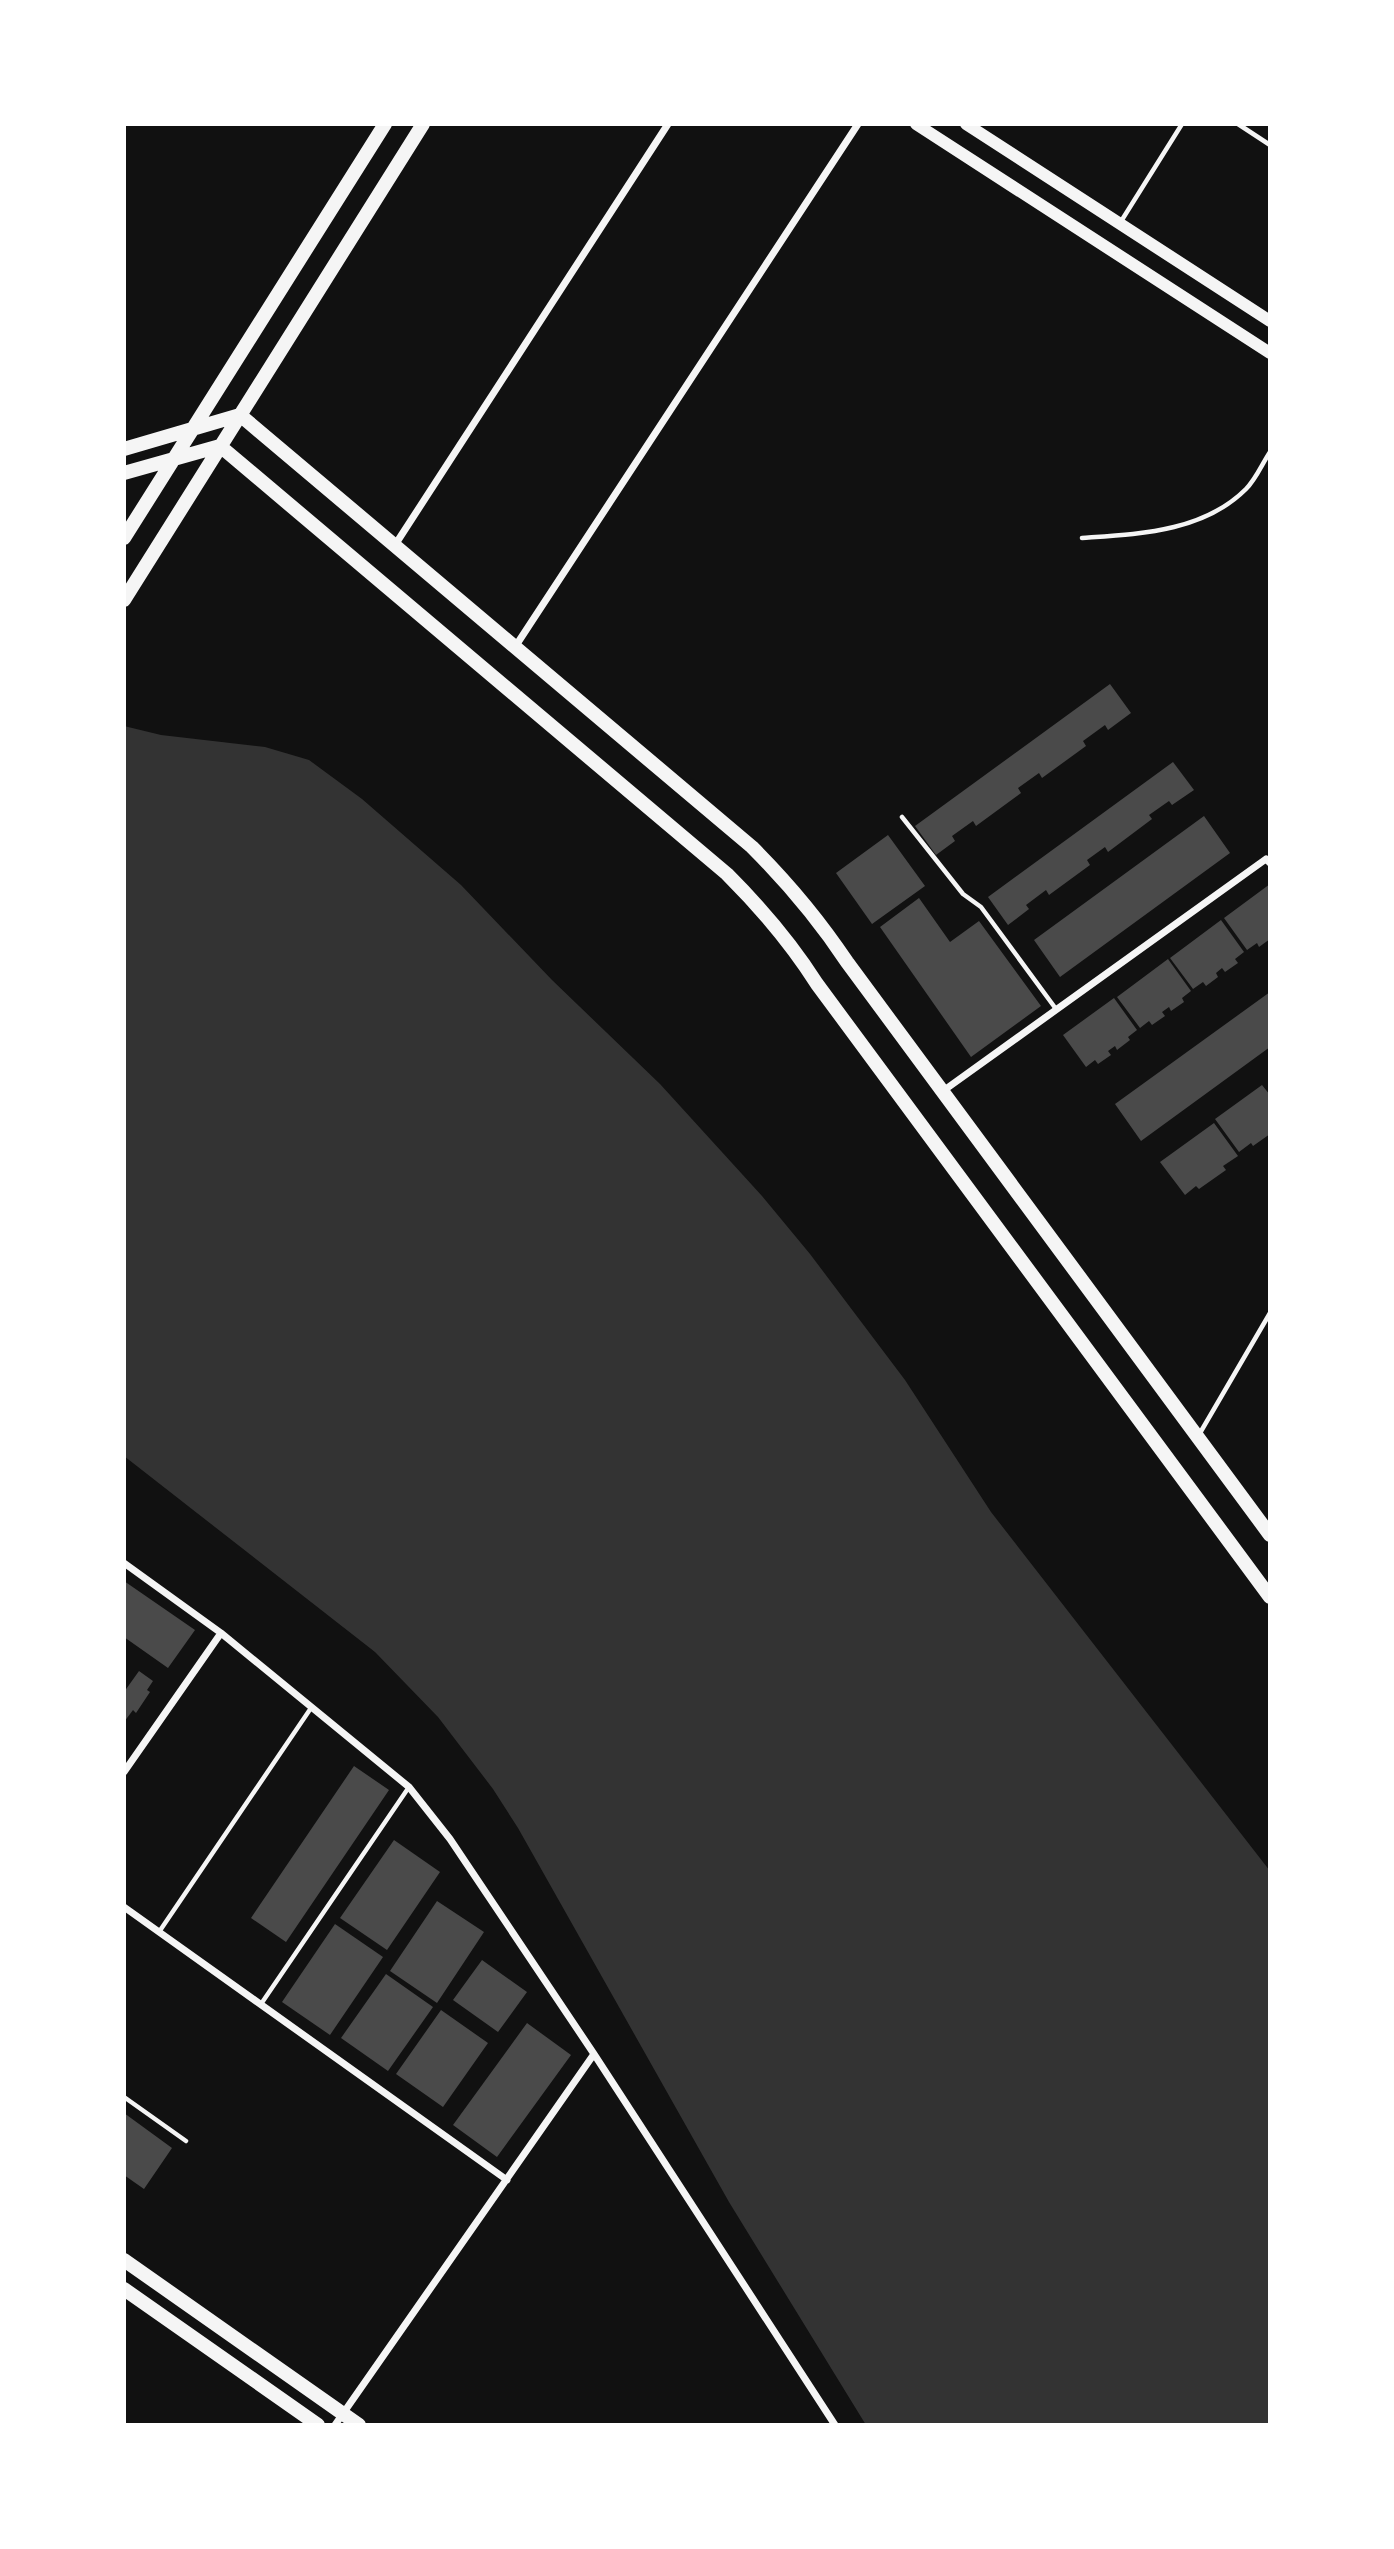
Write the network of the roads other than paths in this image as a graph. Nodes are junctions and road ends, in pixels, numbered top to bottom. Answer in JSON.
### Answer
{"nodes":[{"id":1,"x":385,"y":124,"type":"edge"},
{"id":2,"x":423,"y":124,"type":"edge"},
{"id":3,"x":668,"y":124,"type":"edge"},
{"id":4,"x":858,"y":124,"type":"edge"},
{"id":5,"x":916,"y":124,"type":"edge"},
{"id":6,"x":966,"y":124,"type":"edge"},
{"id":7,"x":1182,"y":124,"type":"edge"},
{"id":8,"x":1238,"y":124,"type":"edge"},
{"id":9,"x":1270,"y":145,"type":"edge"},
{"id":10,"x":1119,"y":224,"type":"junction"},
{"id":11,"x":1270,"y":321,"type":"edge"},
{"id":12,"x":1270,"y":353,"type":"edge"},
{"id":13,"x":240,"y":415,"type":"junction"},
{"id":14,"x":194,"y":428,"type":"junction"},
{"id":15,"x":220,"y":446,"type":"junction"},
{"id":16,"x":124,"y":449,"type":"edge"},
{"id":17,"x":1270,"y":452,"type":"edge"},
{"id":18,"x":175,"y":459,"type":"junction"},
{"id":19,"x":124,"y":473,"type":"edge"},
{"id":20,"x":124,"y":538,"type":"edge"},
{"id":21,"x":1082,"y":538,"type":"dead end"},
{"id":22,"x":394,"y":546,"type":"junction"},
{"id":23,"x":124,"y":600,"type":"edge"},
{"id":24,"x":515,"y":648,"type":"junction"},
{"id":25,"x":902,"y":817,"type":"dead end"},
{"id":26,"x":1270,"y":863,"type":"edge"},
{"id":27,"x":1056,"y":1009,"type":"junction"},
{"id":28,"x":942,"y":1091,"type":"junction"},
{"id":29,"x":1270,"y":1313,"type":"edge"},
{"id":30,"x":1198,"y":1437,"type":"junction"},
{"id":31,"x":1270,"y":1535,"type":"edge"},
{"id":32,"x":124,"y":1563,"type":"edge"},
{"id":33,"x":1270,"y":1597,"type":"edge"},
{"id":34,"x":221,"y":1633,"type":"junction"},
{"id":35,"x":311,"y":1707,"type":"junction"},
{"id":36,"x":124,"y":1772,"type":"edge"},
{"id":37,"x":409,"y":1787,"type":"junction"},
{"id":38,"x":124,"y":1907,"type":"edge"},
{"id":39,"x":159,"y":1932,"type":"junction"},
{"id":40,"x":261,"y":2004,"type":"junction"},
{"id":41,"x":594,"y":2054,"type":"junction"},
{"id":42,"x":124,"y":2097,"type":"edge"},
{"id":43,"x":186,"y":2141,"type":"dead end"},
{"id":44,"x":507,"y":2180,"type":"junction"},
{"id":45,"x":124,"y":2260,"type":"edge"},
{"id":46,"x":124,"y":2289,"type":"edge"},
{"id":47,"x":339,"y":2419,"type":"edge"},
{"id":48,"x":318,"y":2425,"type":"edge"},
{"id":49,"x":359,"y":2425,"type":"edge"},
{"id":50,"x":835,"y":2425,"type":"edge"}],
"edges":[{"from":1,"to":14,"type":"main road"},
{"from":2,"to":13,"type":"main road"},
{"from":3,"to":22,"type":"street"},
{"from":4,"to":24,"type":"street"},
{"from":5,"to":12,"type":"street"},
{"from":6,"to":10,"type":"street"},
{"from":7,"to":10,"type":"lane"},
{"from":8,"to":9,"type":"lane"},
{"from":10,"to":11,"type":"street"},
{"from":13,"to":14,"type":"main road"},
{"from":13,"to":15,"type":"main road"},
{"from":13,"to":22,"type":"main road"},
{"from":14,"to":16,"type":"main road"},
{"from":14,"to":18,"type":"main road"},
{"from":15,"to":18,"type":"main road"},
{"from":15,"to":23,"type":"main road"},
{"from":15,"to":33,"type":"main road"},
{"from":17,"to":21,"type":"lane"},
{"from":18,"to":19,"type":"main road"},
{"from":18,"to":20,"type":"main road"},
{"from":22,"to":24,"type":"main road"},
{"from":24,"to":28,"type":"main road"},
{"from":25,"to":27,"type":"lane"},
{"from":26,"to":27,"type":"street"},
{"from":27,"to":28,"type":"street"},
{"from":28,"to":30,"type":"main road"},
{"from":29,"to":30,"type":"lane"},
{"from":30,"to":31,"type":"main road"},
{"from":32,"to":34,"type":"street"},
{"from":34,"to":35,"type":"street"},
{"from":34,"to":36,"type":"street"},
{"from":35,"to":37,"type":"street"},
{"from":35,"to":39,"type":"lane"},
{"from":37,"to":40,"type":"lane"},
{"from":37,"to":41,"type":"street"},
{"from":38,"to":39,"type":"street"},
{"from":39,"to":40,"type":"street"},
{"from":40,"to":44,"type":"street"},
{"from":41,"to":44,"type":"street"},
{"from":41,"to":50,"type":"street"},
{"from":42,"to":43,"type":"lane"},
{"from":44,"to":47,"type":"street"},
{"from":45,"to":47,"type":"main road"},
{"from":46,"to":48,"type":"main road"},
{"from":47,"to":49,"type":"main road"}]}
